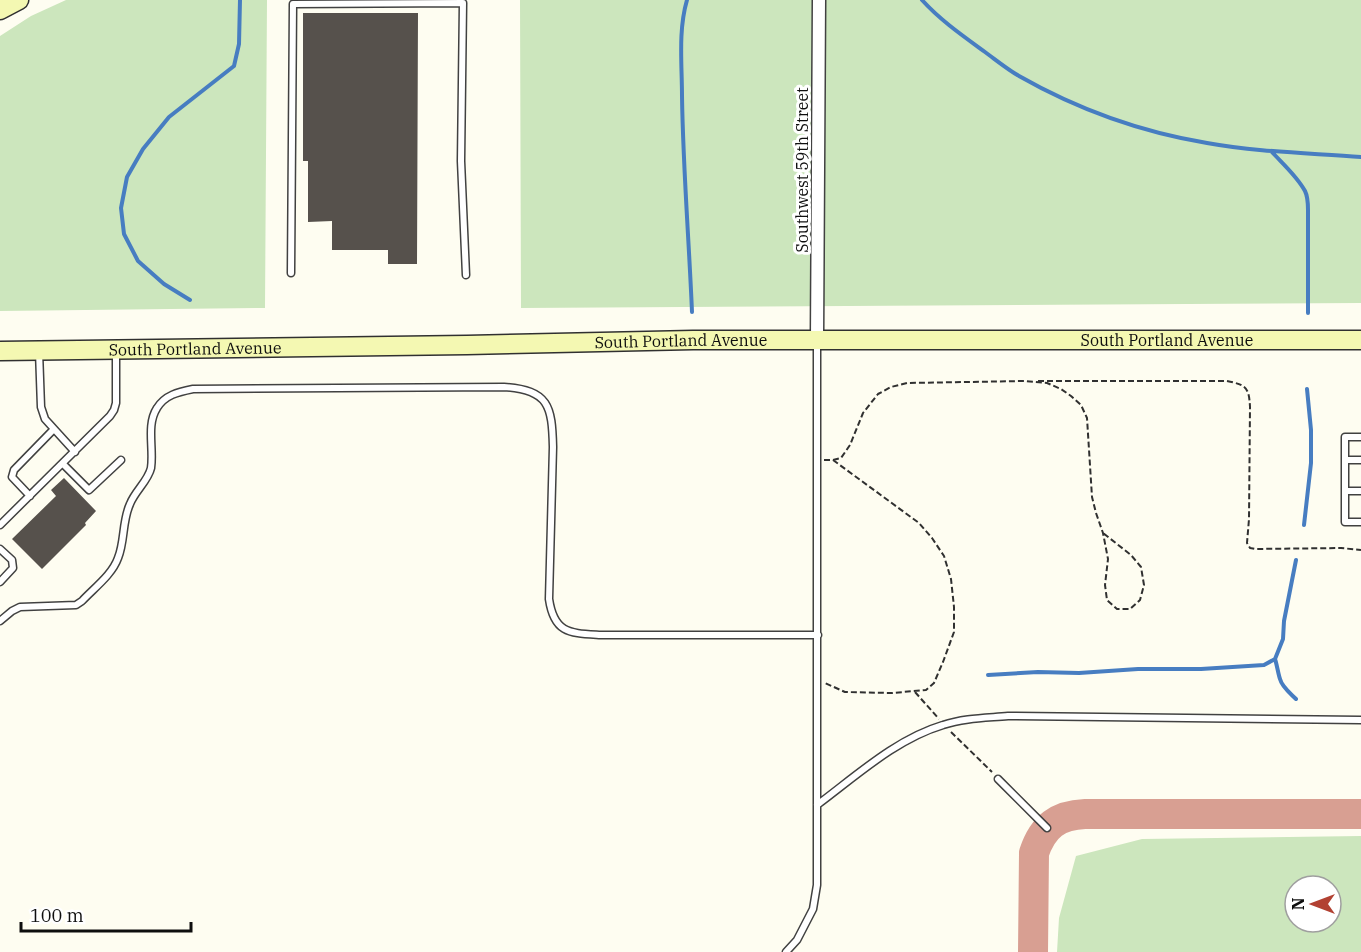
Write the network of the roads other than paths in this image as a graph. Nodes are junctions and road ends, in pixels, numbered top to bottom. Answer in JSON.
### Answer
{"nodes":[{"id":1,"x":19,"y":0,"type":"edge"},
{"id":2,"x":819,"y":0,"type":"edge"},
{"id":3,"x":0,"y":10,"type":"edge"},
{"id":4,"x":291,"y":273,"type":"dead end"},
{"id":5,"x":466,"y":275,"type":"dead end"},
{"id":6,"x":817,"y":340,"type":"junction"},
{"id":7,"x":1361,"y":340,"type":"edge"},
{"id":8,"x":0,"y":351,"type":"edge"},
{"id":9,"x":39,"y":351,"type":"junction"},
{"id":10,"x":116,"y":351,"type":"junction"},
{"id":11,"x":54,"y":429,"type":"junction"},
{"id":12,"x":1361,"y":437,"type":"edge"},
{"id":13,"x":75,"y":452,"type":"junction"},
{"id":14,"x":121,"y":460,"type":"dead end"},
{"id":15,"x":1345,"y":460,"type":"junction"},
{"id":16,"x":1361,"y":460,"type":"edge"},
{"id":17,"x":63,"y":464,"type":"junction"},
{"id":18,"x":1345,"y":491,"type":"junction"},
{"id":19,"x":1361,"y":491,"type":"edge"},
{"id":20,"x":30,"y":496,"type":"junction"},
{"id":21,"x":1361,"y":522,"type":"edge"},
{"id":22,"x":0,"y":525,"type":"edge"},
{"id":23,"x":0,"y":549,"type":"edge"},
{"id":24,"x":0,"y":582,"type":"edge"},
{"id":25,"x":0,"y":621,"type":"edge"},
{"id":26,"x":818,"y":634,"type":"junction"},
{"id":27,"x":1361,"y":720,"type":"edge"},
{"id":28,"x":998,"y":779,"type":"road end"},
{"id":29,"x":817,"y":805,"type":"junction"},
{"id":30,"x":1047,"y":828,"type":"dead end"},
{"id":31,"x":786,"y":952,"type":"edge"}],
"edges":[{"from":1,"to":3,"type":"main road"},
{"from":2,"to":6,"type":"street","name":"Southwest 59th Street"},
{"from":4,"to":5,"type":"lane"},
{"from":6,"to":7,"type":"main road","name":"South Portland Avenue"},
{"from":6,"to":10,"type":"main road","name":"South Portland Avenue"},
{"from":6,"to":26,"type":"lane"},
{"from":8,"to":9,"type":"main road","name":"South Portland Avenue"},
{"from":9,"to":10,"type":"main road","name":"South Portland Avenue"},
{"from":9,"to":11,"type":"lane"},
{"from":10,"to":13,"type":"lane"},
{"from":11,"to":13,"type":"lane"},
{"from":11,"to":20,"type":"lane"},
{"from":12,"to":15,"type":"lane"},
{"from":13,"to":17,"type":"lane"},
{"from":14,"to":17,"type":"lane"},
{"from":15,"to":16,"type":"lane"},
{"from":15,"to":18,"type":"lane"},
{"from":17,"to":20,"type":"lane"},
{"from":18,"to":19,"type":"lane"},
{"from":18,"to":21,"type":"lane"},
{"from":20,"to":22,"type":"lane"},
{"from":23,"to":24,"type":"lane"},
{"from":25,"to":26,"type":"lane"},
{"from":26,"to":29,"type":"lane"},
{"from":27,"to":29,"type":"lane"},
{"from":28,"to":30,"type":"lane"},
{"from":29,"to":31,"type":"lane"}]}
